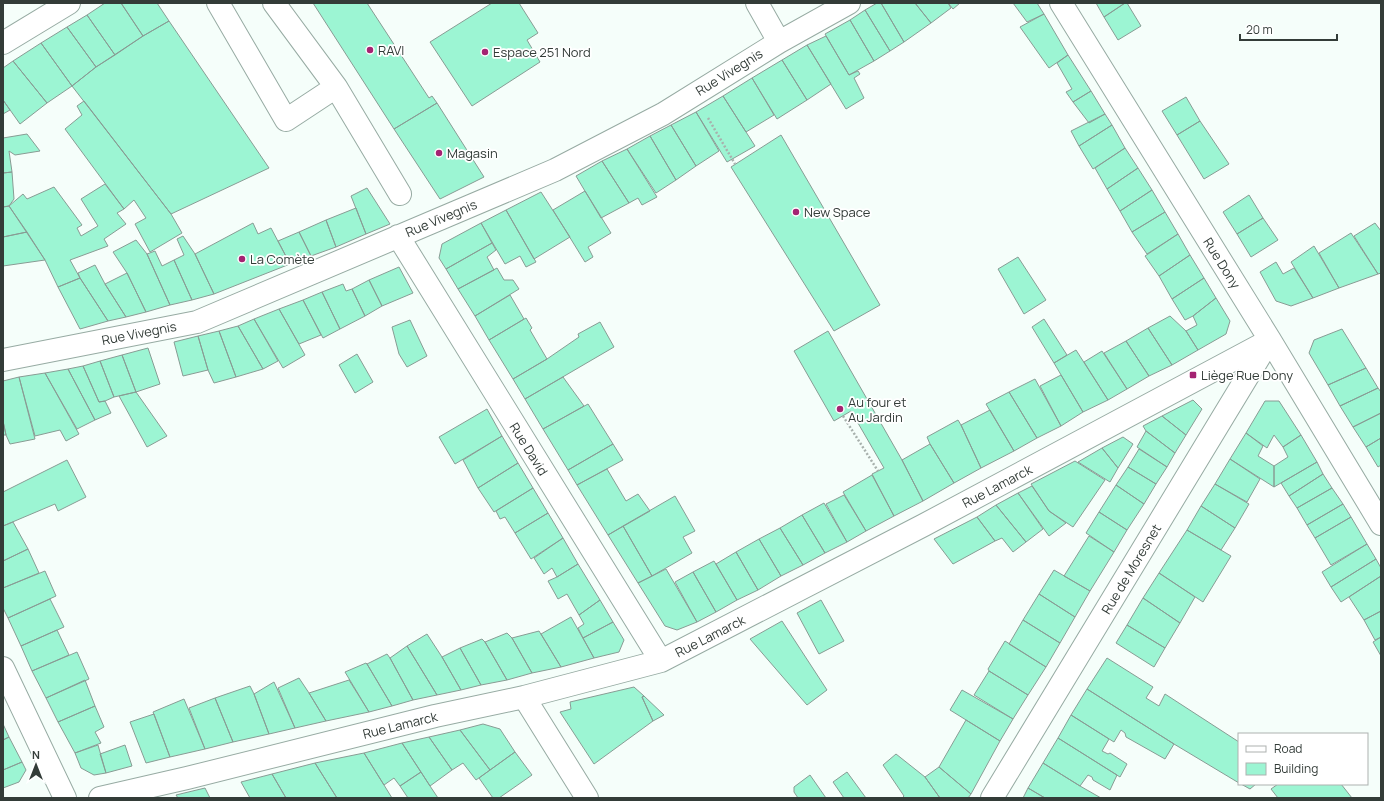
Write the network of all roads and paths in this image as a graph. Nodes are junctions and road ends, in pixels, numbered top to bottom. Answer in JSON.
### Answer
{"nodes":[{"id":1,"x":69,"y":3,"type":"edge"},
{"id":2,"x":218,"y":3,"type":"edge"},
{"id":3,"x":274,"y":3,"type":"edge"},
{"id":4,"x":757,"y":3,"type":"edge"},
{"id":5,"x":849,"y":3,"type":"edge"},
{"id":6,"x":1061,"y":3,"type":"edge"},
{"id":7,"x":779,"y":42,"type":"junction"},
{"id":8,"x":3,"y":43,"type":"edge"},
{"id":9,"x":336,"y":87,"type":"junction"},
{"id":10,"x":706,"y":115,"type":"dead end"},
{"id":11,"x":735,"y":164,"type":"dead end"},
{"id":12,"x":400,"y":194,"type":"dead end"},
{"id":13,"x":398,"y":236,"type":"junction"},
{"id":14,"x":1270,"y":340,"type":"junction"},
{"id":15,"x":3,"y":360,"type":"edge"},
{"id":16,"x":843,"y":416,"type":"dead end"},
{"id":17,"x":878,"y":471,"type":"dead end"},
{"id":18,"x":1381,"y":524,"type":"edge"},
{"id":19,"x":661,"y":661,"type":"junction"},
{"id":20,"x":3,"y":668,"type":"edge"},
{"id":21,"x":524,"y":697,"type":"junction"},
{"id":22,"x":65,"y":798,"type":"edge"},
{"id":23,"x":100,"y":798,"type":"edge"},
{"id":24,"x":587,"y":798,"type":"edge"},
{"id":25,"x":992,"y":798,"type":"edge"}],
"edges":[{"from":1,"to":8,"type":"street"},
{"from":2,"to":9,"type":"street"},
{"from":3,"to":9,"type":"street"},
{"from":4,"to":7,"type":"street"},
{"from":5,"to":7,"type":"street","name":"Rue Vivegnis"},
{"from":6,"to":14,"type":"street","name":"Rue Dony"},
{"from":7,"to":13,"type":"street","name":"Rue Vivegnis"},
{"from":9,"to":12,"type":"street"},
{"from":10,"to":11,"type":"path"},
{"from":13,"to":15,"type":"street","name":"Rue Vivegnis"},
{"from":13,"to":19,"type":"street","name":"Rue David"},
{"from":14,"to":18,"type":"street","name":"Rue Dony"},
{"from":14,"to":19,"type":"street","name":"Rue Lamarck"},
{"from":14,"to":25,"type":"street","name":"Rue de Moresnet"},
{"from":16,"to":17,"type":"path"},
{"from":19,"to":21,"type":"street","name":"Rue Lamarck"},
{"from":20,"to":22,"type":"street"},
{"from":21,"to":23,"type":"street","name":"Rue Lamarck"},
{"from":21,"to":24,"type":"street"}]}
